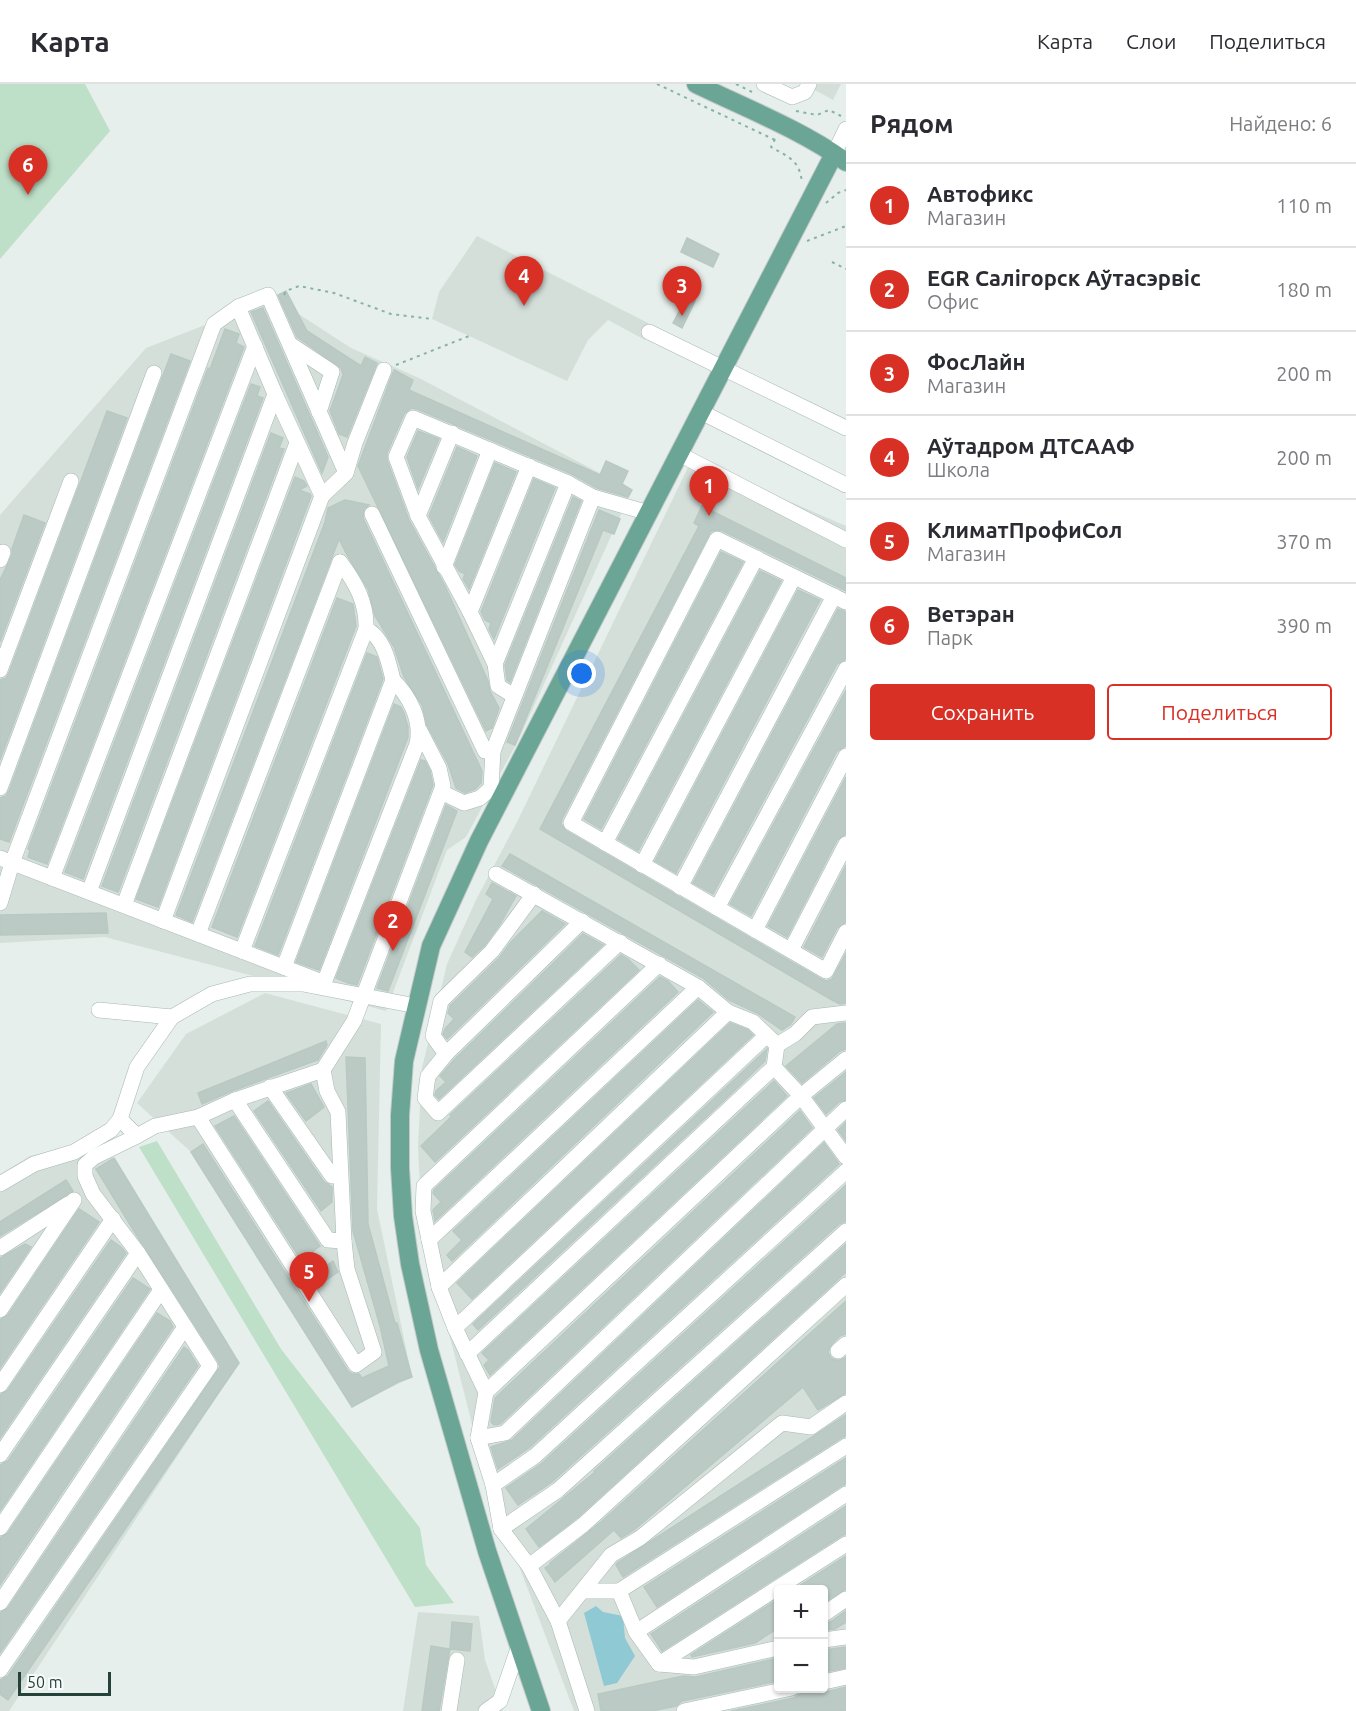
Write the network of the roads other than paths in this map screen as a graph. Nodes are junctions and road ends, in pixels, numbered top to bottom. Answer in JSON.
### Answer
{"nodes":[{"id":1,"x":696,"y":84,"type":"edge"},
{"id":2,"x":764,"y":84,"type":"edge"},
{"id":3,"x":809,"y":84,"type":"edge"},
{"id":4,"x":846,"y":129,"type":"edge"},
{"id":5,"x":842,"y":157,"type":"edge"},
{"id":6,"x":238,"y":307,"type":"junction"},
{"id":7,"x":649,"y":332,"type":"dead end"},
{"id":8,"x":291,"y":345,"type":"junction"},
{"id":9,"x":255,"y":346,"type":"junction"},
{"id":10,"x":384,"y":370,"type":"road end"},
{"id":11,"x":723,"y":370,"type":"junction"},
{"id":12,"x":154,"y":373,"type":"dead end"},
{"id":13,"x":275,"y":394,"type":"junction"},
{"id":14,"x":319,"y":412,"type":"junction"},
{"id":15,"x":701,"y":412,"type":"junction"},
{"id":16,"x":846,"y":428,"type":"edge"},
{"id":17,"x":452,"y":433,"type":"junction"},
{"id":18,"x":297,"y":443,"type":"junction"},
{"id":19,"x":490,"y":450,"type":"junction"},
{"id":20,"x":679,"y":454,"type":"junction"},
{"id":21,"x":529,"y":466,"type":"junction"},
{"id":22,"x":346,"y":473,"type":"junction"},
{"id":23,"x":71,"y":481,"type":"dead end"},
{"id":24,"x":568,"y":483,"type":"junction"},
{"id":25,"x":846,"y":484,"type":"edge"},
{"id":26,"x":322,"y":496,"type":"junction"},
{"id":27,"x":594,"y":497,"type":"junction"},
{"id":28,"x":649,"y":513,"type":"junction"},
{"id":29,"x":372,"y":514,"type":"dead end"},
{"id":30,"x":418,"y":516,"type":"junction"},
{"id":31,"x":846,"y":540,"type":"edge"},
{"id":32,"x":756,"y":558,"type":"junction"},
{"id":33,"x":444,"y":567,"type":"junction"},
{"id":34,"x":795,"y":577,"type":"junction"},
{"id":35,"x":840,"y":599,"type":"edge"},
{"id":36,"x":470,"y":612,"type":"junction"},
{"id":37,"x":366,"y":629,"type":"junction"},
{"id":38,"x":495,"y":664,"type":"junction"},
{"id":39,"x":846,"y":669,"type":"edge"},
{"id":40,"x":0,"y":670,"type":"edge"},
{"id":41,"x":393,"y":680,"type":"junction"},
{"id":42,"x":513,"y":696,"type":"junction"},
{"id":43,"x":420,"y":731,"type":"junction"},
{"id":44,"x":493,"y":751,"type":"junction"},
{"id":45,"x":846,"y":756,"type":"edge"},
{"id":46,"x":0,"y":788,"type":"edge"},
{"id":47,"x":441,"y":792,"type":"junction"},
{"id":48,"x":605,"y":843,"type":"junction"},
{"id":49,"x":846,"y":844,"type":"edge"},
{"id":50,"x":6,"y":860,"type":"edge"},
{"id":51,"x":642,"y":865,"type":"junction"},
{"id":52,"x":496,"y":874,"type":"dead end"},
{"id":53,"x":52,"y":878,"type":"junction"},
{"id":54,"x":680,"y":886,"type":"junction"},
{"id":55,"x":89,"y":892,"type":"junction"},
{"id":56,"x":534,"y":894,"type":"junction"},
{"id":57,"x":0,"y":903,"type":"edge"},
{"id":58,"x":124,"y":905,"type":"junction"},
{"id":59,"x":717,"y":908,"type":"junction"},
{"id":60,"x":163,"y":921,"type":"junction"},
{"id":61,"x":582,"y":921,"type":"junction"},
{"id":62,"x":756,"y":930,"type":"junction"},
{"id":63,"x":846,"y":932,"type":"edge"},
{"id":64,"x":198,"y":934,"type":"junction"},
{"id":65,"x":620,"y":942,"type":"junction"},
{"id":66,"x":791,"y":950,"type":"junction"},
{"id":67,"x":242,"y":951,"type":"junction"},
{"id":68,"x":659,"y":964,"type":"junction"},
{"id":69,"x":284,"y":967,"type":"junction"},
{"id":70,"x":324,"y":983,"type":"junction"},
{"id":71,"x":698,"y":987,"type":"junction"},
{"id":72,"x":338,"y":991,"type":"junction"},
{"id":73,"x":363,"y":997,"type":"junction"},
{"id":74,"x":416,"y":1006,"type":"junction"},
{"id":75,"x":99,"y":1010,"type":"dead end"},
{"id":76,"x":728,"y":1012,"type":"junction"},
{"id":77,"x":846,"y":1012,"type":"edge"},
{"id":78,"x":172,"y":1017,"type":"junction"},
{"id":79,"x":771,"y":1040,"type":"junction"},
{"id":80,"x":446,"y":1054,"type":"junction"},
{"id":81,"x":846,"y":1059,"type":"edge"},
{"id":82,"x":774,"y":1067,"type":"junction"},
{"id":83,"x":323,"y":1070,"type":"junction"},
{"id":84,"x":270,"y":1087,"type":"junction"},
{"id":85,"x":801,"y":1096,"type":"junction"},
{"id":86,"x":235,"y":1100,"type":"junction"},
{"id":87,"x":846,"y":1109,"type":"edge"},
{"id":88,"x":198,"y":1117,"type":"junction"},
{"id":89,"x":120,"y":1119,"type":"junction"},
{"id":90,"x":824,"y":1128,"type":"junction"},
{"id":91,"x":137,"y":1136,"type":"junction"},
{"id":92,"x":846,"y":1157,"type":"edge"},
{"id":93,"x":846,"y":1171,"type":"edge"},
{"id":94,"x":332,"y":1176,"type":"dead end"},
{"id":95,"x":0,"y":1184,"type":"edge"},
{"id":96,"x":93,"y":1194,"type":"junction"},
{"id":97,"x":74,"y":1200,"type":"junction"},
{"id":98,"x":113,"y":1219,"type":"junction"},
{"id":99,"x":846,"y":1231,"type":"edge"},
{"id":100,"x":429,"y":1240,"type":"junction"},
{"id":101,"x":344,"y":1242,"type":"junction"},
{"id":102,"x":0,"y":1248,"type":"edge"},
{"id":103,"x":138,"y":1253,"type":"junction"},
{"id":104,"x":846,"y":1285,"type":"edge"},
{"id":105,"x":439,"y":1287,"type":"junction"},
{"id":106,"x":161,"y":1290,"type":"junction"},
{"id":107,"x":0,"y":1310,"type":"edge"},
{"id":108,"x":185,"y":1327,"type":"junction"},
{"id":109,"x":455,"y":1328,"type":"junction"},
{"id":110,"x":467,"y":1354,"type":"junction"},
{"id":111,"x":0,"y":1384,"type":"edge"},
{"id":112,"x":486,"y":1392,"type":"junction"},
{"id":113,"x":846,"y":1403,"type":"edge"},
{"id":114,"x":478,"y":1438,"type":"junction"},
{"id":115,"x":846,"y":1446,"type":"edge"},
{"id":116,"x":0,"y":1455,"type":"edge"},
{"id":117,"x":493,"y":1485,"type":"junction"},
{"id":118,"x":846,"y":1494,"type":"edge"},
{"id":119,"x":0,"y":1528,"type":"edge"},
{"id":120,"x":501,"y":1528,"type":"junction"},
{"id":121,"x":846,"y":1544,"type":"edge"},
{"id":122,"x":513,"y":1546,"type":"junction"},
{"id":123,"x":487,"y":1551,"type":"junction"},
{"id":124,"x":529,"y":1566,"type":"junction"},
{"id":125,"x":583,"y":1591,"type":"junction"},
{"id":126,"x":619,"y":1591,"type":"junction"},
{"id":127,"x":846,"y":1599,"type":"edge"},
{"id":128,"x":0,"y":1603,"type":"edge"},
{"id":129,"x":828,"y":1611,"type":"edge"},
{"id":130,"x":558,"y":1621,"type":"junction"},
{"id":131,"x":636,"y":1632,"type":"junction"},
{"id":132,"x":846,"y":1637,"type":"edge"},
{"id":133,"x":828,"y":1639,"type":"edge"},
{"id":134,"x":519,"y":1646,"type":"junction"},
{"id":135,"x":774,"y":1647,"type":"edge"},
{"id":136,"x":457,"y":1660,"type":"dead end"},
{"id":137,"x":659,"y":1664,"type":"junction"},
{"id":138,"x":0,"y":1670,"type":"edge"},
{"id":139,"x":846,"y":1677,"type":"edge"},
{"id":140,"x":828,"y":1681,"type":"edge"},
{"id":141,"x":774,"y":1693,"type":"edge"},
{"id":142,"x":449,"y":1711,"type":"edge"},
{"id":143,"x":486,"y":1711,"type":"edge"},
{"id":144,"x":541,"y":1711,"type":"edge"},
{"id":145,"x":587,"y":1711,"type":"edge"},
{"id":146,"x":684,"y":1711,"type":"edge"}],
"edges":[{"from":1,"to":5,"type":"main road"},
{"from":2,"to":3,"type":"street"},
{"from":4,"to":5,"type":"street"},
{"from":5,"to":11,"type":"main road"},
{"from":6,"to":8,"type":"street"},
{"from":6,"to":9,"type":"street"},
{"from":6,"to":50,"type":"street"},
{"from":7,"to":11,"type":"street"},
{"from":8,"to":14,"type":"street"},
{"from":8,"to":14,"type":"street"},
{"from":9,"to":13,"type":"street"},
{"from":9,"to":53,"type":"street"},
{"from":10,"to":22,"type":"street"},
{"from":11,"to":15,"type":"main road"},
{"from":11,"to":16,"type":"street"},
{"from":12,"to":46,"type":"street"},
{"from":13,"to":18,"type":"street"},
{"from":13,"to":55,"type":"street"},
{"from":14,"to":22,"type":"street"},
{"from":15,"to":20,"type":"main road"},
{"from":15,"to":25,"type":"street"},
{"from":17,"to":19,"type":"street"},
{"from":17,"to":30,"type":"street"},
{"from":17,"to":30,"type":"street"},
{"from":18,"to":26,"type":"street"},
{"from":18,"to":58,"type":"street"},
{"from":19,"to":21,"type":"street"},
{"from":19,"to":33,"type":"street"},
{"from":20,"to":28,"type":"main road"},
{"from":20,"to":31,"type":"street"},
{"from":21,"to":24,"type":"street"},
{"from":21,"to":36,"type":"street"},
{"from":22,"to":26,"type":"street"},
{"from":23,"to":40,"type":"street"},
{"from":24,"to":27,"type":"street"},
{"from":24,"to":38,"type":"street"},
{"from":26,"to":60,"type":"street"},
{"from":27,"to":28,"type":"street"},
{"from":27,"to":42,"type":"street"},
{"from":28,"to":74,"type":"main road"},
{"from":29,"to":44,"type":"street"},
{"from":30,"to":33,"type":"street"},
{"from":32,"to":34,"type":"street"},
{"from":32,"to":48,"type":"street"},
{"from":32,"to":48,"type":"street"},
{"from":33,"to":36,"type":"street"},
{"from":34,"to":35,"type":"street"},
{"from":34,"to":51,"type":"street"},
{"from":35,"to":54,"type":"street"},
{"from":36,"to":38,"type":"street"},
{"from":37,"to":41,"type":"street"},
{"from":37,"to":64,"type":"street"},
{"from":37,"to":67,"type":"street"},
{"from":38,"to":42,"type":"street"},
{"from":39,"to":59,"type":"street"},
{"from":41,"to":43,"type":"street"},
{"from":41,"to":69,"type":"street"},
{"from":42,"to":44,"type":"street"},
{"from":43,"to":47,"type":"street"},
{"from":43,"to":70,"type":"street"},
{"from":44,"to":47,"type":"street"},
{"from":45,"to":62,"type":"street"},
{"from":47,"to":73,"type":"street"},
{"from":48,"to":51,"type":"street"},
{"from":49,"to":66,"type":"street"},
{"from":50,"to":53,"type":"street"},
{"from":50,"to":57,"type":"street"},
{"from":51,"to":54,"type":"street"},
{"from":52,"to":56,"type":"street"},
{"from":53,"to":55,"type":"street"},
{"from":54,"to":59,"type":"street"},
{"from":55,"to":58,"type":"street"},
{"from":56,"to":61,"type":"street"},
{"from":56,"to":80,"type":"street"},
{"from":58,"to":60,"type":"street"},
{"from":59,"to":62,"type":"street"},
{"from":60,"to":64,"type":"street"},
{"from":61,"to":65,"type":"street"},
{"from":61,"to":80,"type":"street"},
{"from":62,"to":66,"type":"street"},
{"from":63,"to":66,"type":"street"},
{"from":64,"to":67,"type":"street"},
{"from":65,"to":68,"type":"street"},
{"from":65,"to":80,"type":"street"},
{"from":67,"to":69,"type":"street"},
{"from":68,"to":71,"type":"street"},
{"from":68,"to":100,"type":"street"},
{"from":69,"to":70,"type":"street"},
{"from":70,"to":72,"type":"street"},
{"from":71,"to":76,"type":"street"},
{"from":71,"to":100,"type":"street"},
{"from":72,"to":73,"type":"street"},
{"from":72,"to":78,"type":"street"},
{"from":73,"to":74,"type":"street"},
{"from":73,"to":83,"type":"street"},
{"from":74,"to":123,"type":"main road"},
{"from":75,"to":78,"type":"street"},
{"from":76,"to":79,"type":"street"},
{"from":76,"to":105,"type":"street"},
{"from":77,"to":79,"type":"street"},
{"from":78,"to":89,"type":"street"},
{"from":79,"to":82,"type":"street"},
{"from":79,"to":109,"type":"street"},
{"from":81,"to":85,"type":"street"},
{"from":82,"to":85,"type":"street"},
{"from":82,"to":110,"type":"street"},
{"from":83,"to":84,"type":"street"},
{"from":83,"to":101,"type":"street"},
{"from":84,"to":86,"type":"street"},
{"from":84,"to":94,"type":"street"},
{"from":85,"to":90,"type":"street"},
{"from":85,"to":112,"type":"street"},
{"from":86,"to":88,"type":"street"},
{"from":86,"to":101,"type":"street"},
{"from":87,"to":90,"type":"street"},
{"from":88,"to":91,"type":"street"},
{"from":88,"to":101,"type":"street"},
{"from":89,"to":91,"type":"street"},
{"from":89,"to":95,"type":"street"},
{"from":90,"to":92,"type":"street"},
{"from":90,"to":114,"type":"street"},
{"from":91,"to":96,"type":"street"},
{"from":93,"to":117,"type":"street"},
{"from":96,"to":97,"type":"street"},
{"from":96,"to":98,"type":"street"},
{"from":97,"to":102,"type":"street"},
{"from":97,"to":107,"type":"street"},
{"from":98,"to":103,"type":"street"},
{"from":98,"to":111,"type":"street"},
{"from":99,"to":120,"type":"street"},
{"from":100,"to":105,"type":"street"},
{"from":103,"to":106,"type":"street"},
{"from":103,"to":116,"type":"street"},
{"from":104,"to":124,"type":"street"},
{"from":105,"to":109,"type":"street"},
{"from":106,"to":108,"type":"street"},
{"from":106,"to":119,"type":"street"},
{"from":108,"to":128,"type":"street"},
{"from":108,"to":138,"type":"street"},
{"from":109,"to":110,"type":"street"},
{"from":110,"to":112,"type":"street"},
{"from":112,"to":114,"type":"street"},
{"from":113,"to":125,"type":"street"},
{"from":114,"to":117,"type":"street"},
{"from":115,"to":126,"type":"street"},
{"from":117,"to":120,"type":"street"},
{"from":118,"to":131,"type":"street"},
{"from":120,"to":122,"type":"street"},
{"from":121,"to":137,"type":"street"},
{"from":122,"to":123,"type":"street"},
{"from":122,"to":124,"type":"street"},
{"from":123,"to":134,"type":"main road"},
{"from":124,"to":130,"type":"street"},
{"from":125,"to":126,"type":"street"},
{"from":125,"to":130,"type":"street"},
{"from":126,"to":131,"type":"street"},
{"from":127,"to":129,"type":"street"},
{"from":130,"to":145,"type":"street"},
{"from":131,"to":137,"type":"street"},
{"from":132,"to":133,"type":"street"},
{"from":134,"to":143,"type":"street"},
{"from":134,"to":144,"type":"main road"},
{"from":135,"to":137,"type":"street"},
{"from":136,"to":142,"type":"street"},
{"from":139,"to":140,"type":"street"},
{"from":141,"to":146,"type":"street"}]}
